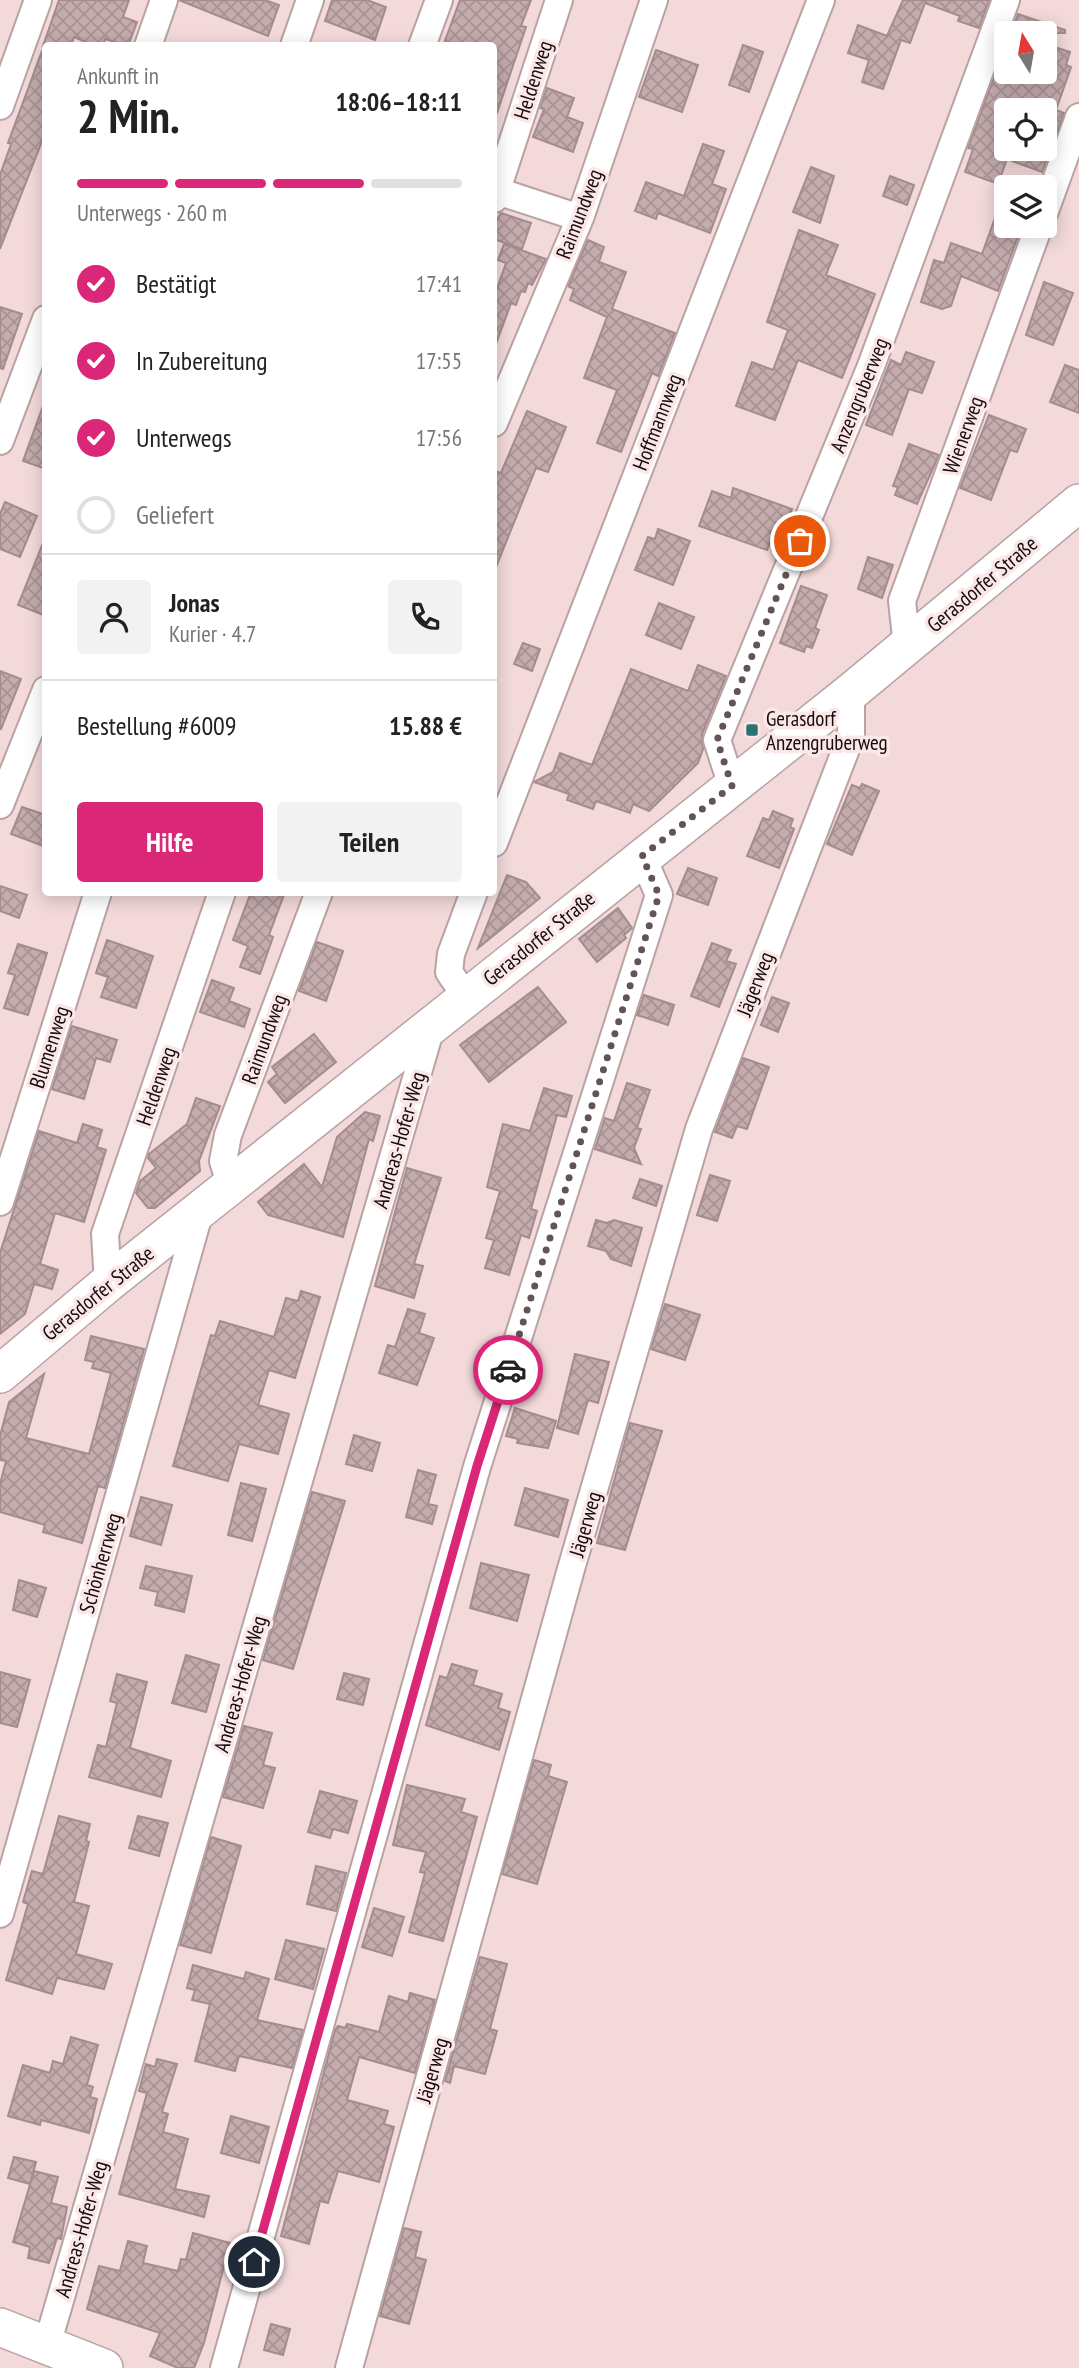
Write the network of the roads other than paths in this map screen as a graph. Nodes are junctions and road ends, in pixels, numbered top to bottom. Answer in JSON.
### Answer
{"nodes":[{"id":1,"x":38,"y":0,"type":"edge"},
{"id":2,"x":164,"y":0,"type":"edge"},
{"id":3,"x":310,"y":0,"type":"edge"},
{"id":4,"x":439,"y":0,"type":"edge"},
{"id":5,"x":559,"y":0,"type":"edge"},
{"id":6,"x":654,"y":0,"type":"edge"},
{"id":7,"x":821,"y":0,"type":"edge"},
{"id":8,"x":1006,"y":0,"type":"edge"},
{"id":9,"x":149,"y":42,"type":"edge"},
{"id":10,"x":295,"y":42,"type":"edge"},
{"id":11,"x":423,"y":42,"type":"edge"},
{"id":12,"x":0,"y":106,"type":"edge"},
{"id":13,"x":1079,"y":117,"type":"edge"},
{"id":14,"x":1057,"y":178,"type":"edge"},
{"id":15,"x":497,"y":189,"type":"edge"},
{"id":16,"x":497,"y":196,"type":"edge"},
{"id":17,"x":580,"y":218,"type":"junction"},
{"id":18,"x":1035,"y":238,"type":"edge"},
{"id":19,"x":42,"y":330,"type":"edge"},
{"id":20,"x":497,"y":416,"type":"edge"},
{"id":21,"x":0,"y":441,"type":"edge"},
{"id":22,"x":1079,"y":503,"type":"edge"},
{"id":23,"x":907,"y":646,"type":"junction"},
{"id":24,"x":852,"y":692,"type":"junction"},
{"id":25,"x":42,"y":700,"type":"edge"},
{"id":26,"x":732,"y":786,"type":"junction"},
{"id":27,"x":0,"y":805,"type":"edge"},
{"id":28,"x":497,"y":835,"type":"edge"},
{"id":29,"x":642,"y":856,"type":"junction"},
{"id":30,"x":97,"y":896,"type":"edge"},
{"id":31,"x":221,"y":896,"type":"edge"},
{"id":32,"x":318,"y":896,"type":"edge"},
{"id":33,"x":473,"y":896,"type":"edge"},
{"id":34,"x":466,"y":997,"type":"junction"},
{"id":35,"x":432,"y":1024,"type":"junction"},
{"id":36,"x":231,"y":1187,"type":"junction"},
{"id":37,"x":0,"y":1202,"type":"edge"},
{"id":38,"x":200,"y":1211,"type":"junction"},
{"id":39,"x":108,"y":1283,"type":"junction"},
{"id":40,"x":3,"y":1379,"type":"edge"},
{"id":41,"x":0,"y":1914,"type":"edge"},
{"id":42,"x":0,"y":2326,"type":"edge"},
{"id":43,"x":47,"y":2345,"type":"junction"},
{"id":44,"x":104,"y":2368,"type":"edge"},
{"id":45,"x":224,"y":2368,"type":"edge"},
{"id":46,"x":349,"y":2368,"type":"edge"}],
"edges":[{"from":1,"to":12,"type":"street"},
{"from":2,"to":9,"type":"street"},
{"from":3,"to":10,"type":"street"},
{"from":4,"to":11,"type":"street"},
{"from":5,"to":15,"type":"street","name":"Heldenweg"},
{"from":6,"to":17,"type":"street","name":"Raimundweg"},
{"from":7,"to":28,"type":"street","name":"Hoffmannweg"},
{"from":8,"to":26,"type":"street","name":"Anzengruberweg"},
{"from":13,"to":14,"type":"street"},
{"from":16,"to":17,"type":"street"},
{"from":17,"to":20,"type":"street","name":"Raimundweg"},
{"from":18,"to":23,"type":"street","name":"Wienerweg"},
{"from":19,"to":21,"type":"street"},
{"from":22,"to":23,"type":"main road","name":"Gerasdorfer Straße"},
{"from":23,"to":24,"type":"main road","name":"Gerasdorfer Straße"},
{"from":24,"to":26,"type":"main road","name":"Gerasdorfer Straße"},
{"from":24,"to":46,"type":"street","name":"Jägerweg"},
{"from":25,"to":27,"type":"street"},
{"from":26,"to":29,"type":"main road","name":"Gerasdorfer Straße"},
{"from":29,"to":34,"type":"main road","name":"Gerasdorfer Straße"},
{"from":29,"to":45,"type":"street"},
{"from":30,"to":37,"type":"street","name":"Blumenweg"},
{"from":31,"to":39,"type":"street","name":"Heldenweg"},
{"from":32,"to":36,"type":"street","name":"Raimundweg"},
{"from":33,"to":34,"type":"street"},
{"from":34,"to":35,"type":"main road","name":"Gerasdorfer Straße"},
{"from":35,"to":36,"type":"main road","name":"Gerasdorfer Straße"},
{"from":35,"to":43,"type":"street","name":"Andreas-Hofer-Weg"},
{"from":36,"to":38,"type":"main road","name":"Gerasdorfer Straße"},
{"from":38,"to":39,"type":"main road","name":"Gerasdorfer Straße"},
{"from":38,"to":41,"type":"street","name":"Schönherrweg"},
{"from":39,"to":40,"type":"main road","name":"Gerasdorfer Straße"},
{"from":42,"to":43,"type":"main road"},
{"from":43,"to":44,"type":"main road"}]}
